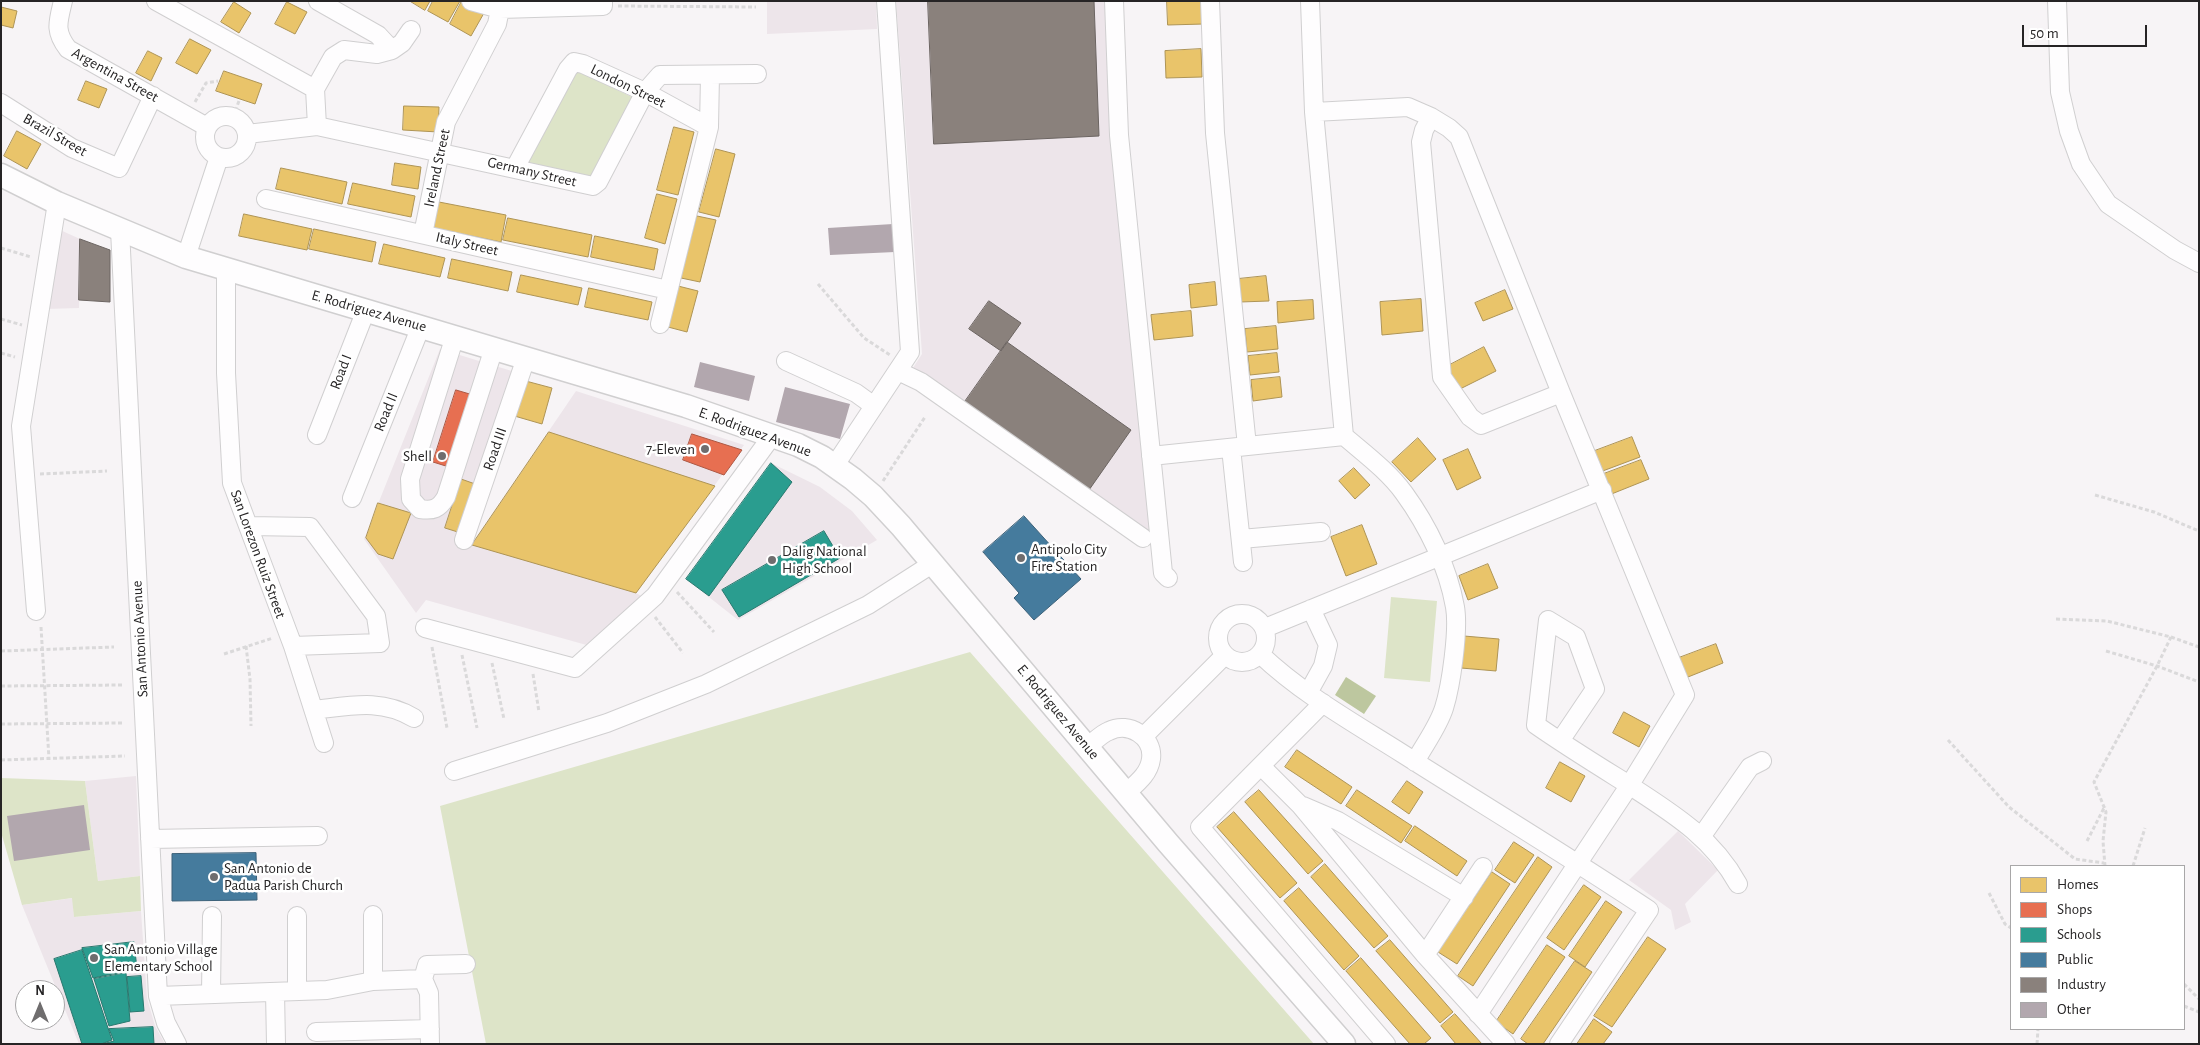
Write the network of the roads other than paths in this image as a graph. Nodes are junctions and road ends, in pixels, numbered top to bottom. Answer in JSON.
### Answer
{"nodes":[{"id":1,"x":63,"y":1,"type":"edge"},
{"id":2,"x":156,"y":1,"type":"edge"},
{"id":3,"x":318,"y":1,"type":"edge"},
{"id":4,"x":472,"y":1,"type":"edge"},
{"id":5,"x":886,"y":1,"type":"edge"},
{"id":6,"x":1114,"y":1,"type":"edge"},
{"id":7,"x":1210,"y":1,"type":"edge"},
{"id":8,"x":1310,"y":1,"type":"edge"},
{"id":9,"x":2057,"y":1,"type":"edge"},
{"id":10,"x":603,"y":4,"type":"edge"},
{"id":11,"x":499,"y":17,"type":"junction"},
{"id":12,"x":411,"y":30,"type":"dead end"},
{"id":13,"x":392,"y":50,"type":"junction"},
{"id":14,"x":757,"y":74,"type":"dead end"},
{"id":15,"x":710,"y":75,"type":"junction"},
{"id":16,"x":315,"y":89,"type":"junction"},
{"id":17,"x":645,"y":92,"type":"junction"},
{"id":18,"x":153,"y":96,"type":"junction"},
{"id":19,"x":1,"y":103,"type":"edge"},
{"id":20,"x":1314,"y":112,"type":"junction"},
{"id":21,"x":1431,"y":117,"type":"junction"},
{"id":22,"x":317,"y":126,"type":"junction"},
{"id":23,"x":206,"y":127,"type":"junction"},
{"id":24,"x":709,"y":127,"type":"junction"},
{"id":25,"x":247,"y":134,"type":"junction"},
{"id":26,"x":440,"y":152,"type":"junction"},
{"id":27,"x":219,"y":157,"type":"junction"},
{"id":28,"x":515,"y":168,"type":"junction"},
{"id":29,"x":1,"y":175,"type":"edge"},
{"id":30,"x":266,"y":198,"type":"dead end"},
{"id":31,"x":57,"y":203,"type":"junction"},
{"id":32,"x":120,"y":230,"type":"junction"},
{"id":33,"x":423,"y":234,"type":"junction"},
{"id":34,"x":186,"y":257,"type":"junction"},
{"id":35,"x":2199,"y":263,"type":"edge"},
{"id":36,"x":226,"y":269,"type":"junction"},
{"id":37,"x":668,"y":290,"type":"junction"},
{"id":38,"x":366,"y":310,"type":"junction"},
{"id":39,"x":660,"y":324,"type":"dead end"},
{"id":40,"x":421,"y":326,"type":"junction"},
{"id":41,"x":455,"y":336,"type":"junction"},
{"id":42,"x":494,"y":348,"type":"junction"},
{"id":43,"x":526,"y":358,"type":"junction"},
{"id":44,"x":786,"y":361,"type":"dead end"},
{"id":45,"x":900,"y":367,"type":"junction"},
{"id":46,"x":1561,"y":393,"type":"junction"},
{"id":47,"x":874,"y":406,"type":"junction"},
{"id":48,"x":317,"y":435,"type":"dead end"},
{"id":49,"x":772,"y":436,"type":"junction"},
{"id":50,"x":1344,"y":436,"type":"junction"},
{"id":51,"x":1239,"y":447,"type":"junction"},
{"id":52,"x":1151,"y":456,"type":"junction"},
{"id":53,"x":835,"y":465,"type":"junction"},
{"id":54,"x":1602,"y":490,"type":"junction"},
{"id":55,"x":352,"y":498,"type":"dead end"},
{"id":56,"x":248,"y":526,"type":"junction"},
{"id":57,"x":1322,"y":532,"type":"dead end"},
{"id":58,"x":1143,"y":538,"type":"dead end"},
{"id":59,"x":1241,"y":539,"type":"junction"},
{"id":60,"x":464,"y":540,"type":"dead end"},
{"id":61,"x":1440,"y":557,"type":"junction"},
{"id":62,"x":1243,"y":562,"type":"dead end"},
{"id":63,"x":932,"y":564,"type":"junction"},
{"id":64,"x":1168,"y":578,"type":"dead end"},
{"id":65,"x":1311,"y":609,"type":"junction"},
{"id":66,"x":36,"y":610,"type":"road end"},
{"id":67,"x":1265,"y":628,"type":"junction"},
{"id":68,"x":427,"y":629,"type":"road end"},
{"id":69,"x":290,"y":640,"type":"junction"},
{"id":70,"x":1260,"y":654,"type":"junction"},
{"id":71,"x":1225,"y":655,"type":"junction"},
{"id":72,"x":1308,"y":693,"type":"junction"},
{"id":73,"x":1322,"y":703,"type":"junction"},
{"id":74,"x":314,"y":710,"type":"junction"},
{"id":75,"x":414,"y":718,"type":"dead end"},
{"id":76,"x":1144,"y":736,"type":"junction"},
{"id":77,"x":1560,"y":741,"type":"junction"},
{"id":78,"x":324,"y":743,"type":"dead end"},
{"id":79,"x":1087,"y":747,"type":"junction"},
{"id":80,"x":1762,"y":761,"type":"dead end"},
{"id":81,"x":1415,"y":762,"type":"junction"},
{"id":82,"x":1261,"y":766,"type":"junction"},
{"id":83,"x":454,"y":771,"type":"dead end"},
{"id":84,"x":1629,"y":786,"type":"junction"},
{"id":85,"x":1126,"y":793,"type":"junction"},
{"id":86,"x":1301,"y":806,"type":"junction"},
{"id":87,"x":318,"y":836,"type":"dead end"},
{"id":88,"x":1701,"y":837,"type":"junction"},
{"id":89,"x":150,"y":839,"type":"junction"},
{"id":90,"x":1579,"y":863,"type":"junction"},
{"id":91,"x":1483,"y":867,"type":"dead end"},
{"id":92,"x":1738,"y":884,"type":"dead end"},
{"id":93,"x":1464,"y":896,"type":"junction"},
{"id":94,"x":373,"y":915,"type":"dead end"},
{"id":95,"x":212,"y":916,"type":"dead end"},
{"id":96,"x":297,"y":916,"type":"dead end"},
{"id":97,"x":1424,"y":954,"type":"junction"},
{"id":98,"x":466,"y":964,"type":"dead end"},
{"id":99,"x":423,"y":979,"type":"junction"},
{"id":100,"x":373,"y":981,"type":"junction"},
{"id":101,"x":298,"y":991,"type":"junction"},
{"id":102,"x":275,"y":992,"type":"junction"},
{"id":103,"x":211,"y":994,"type":"junction"},
{"id":104,"x":158,"y":996,"type":"junction"},
{"id":105,"x":1478,"y":1014,"type":"junction"},
{"id":106,"x":316,"y":1032,"type":"dead end"},
{"id":107,"x":430,"y":1036,"type":"edge"},
{"id":108,"x":177,"y":1044,"type":"edge"},
{"id":109,"x":276,"y":1044,"type":"edge"},
{"id":110,"x":1344,"y":1044,"type":"edge"},
{"id":111,"x":1386,"y":1044,"type":"edge"},
{"id":112,"x":1506,"y":1044,"type":"edge"},
{"id":113,"x":1559,"y":1044,"type":"edge"}],
"edges":[{"from":1,"to":18,"type":"street","name":"Argentina Street"},
{"from":2,"to":16,"type":"street"},
{"from":3,"to":13,"type":"street"},
{"from":4,"to":11,"type":"street"},
{"from":5,"to":45,"type":"street"},
{"from":6,"to":52,"type":"street"},
{"from":7,"to":51,"type":"street"},
{"from":8,"to":20,"type":"street"},
{"from":9,"to":35,"type":"street"},
{"from":10,"to":11,"type":"street"},
{"from":11,"to":26,"type":"street","name":"Ireland Street"},
{"from":12,"to":13,"type":"street"},
{"from":13,"to":16,"type":"street"},
{"from":14,"to":15,"type":"street","name":"Germany Street"},
{"from":15,"to":17,"type":"street","name":"Germany Street"},
{"from":15,"to":24,"type":"street"},
{"from":16,"to":22,"type":"street"},
{"from":17,"to":24,"type":"street","name":"London Street"},
{"from":17,"to":28,"type":"street","name":"Germany Street"},
{"from":17,"to":28,"type":"street","name":"London Street"},
{"from":18,"to":19,"type":"street","name":"Brazil Street"},
{"from":18,"to":23,"type":"street","name":"Argentina Street"},
{"from":20,"to":21,"type":"street"},
{"from":20,"to":50,"type":"street"},
{"from":21,"to":46,"type":"street"},
{"from":21,"to":46,"type":"street"},
{"from":22,"to":25,"type":"street","name":"Germany Street"},
{"from":22,"to":26,"type":"street","name":"Germany Street"},
{"from":23,"to":25,"type":"street"},
{"from":23,"to":27,"type":"street"},
{"from":24,"to":37,"type":"street"},
{"from":25,"to":27,"type":"street"},
{"from":26,"to":28,"type":"street","name":"Germany Street"},
{"from":26,"to":33,"type":"street","name":"Ireland Street"},
{"from":27,"to":34,"type":"street"},
{"from":29,"to":31,"type":"main road","name":"E. Rodriguez Avenue"},
{"from":30,"to":33,"type":"street","name":"Italy Street"},
{"from":31,"to":32,"type":"main road","name":"E. Rodriguez Avenue"},
{"from":31,"to":66,"type":"street"},
{"from":32,"to":34,"type":"main road","name":"E. Rodriguez Avenue"},
{"from":32,"to":89,"type":"street","name":"San Antonio Avenue"},
{"from":33,"to":37,"type":"street","name":"Italy Street"},
{"from":34,"to":36,"type":"main road","name":"E. Rodriguez Avenue"},
{"from":36,"to":38,"type":"main road","name":"E. Rodriguez Avenue"},
{"from":36,"to":56,"type":"street","name":"San Lorezon Ruiz Street"},
{"from":37,"to":39,"type":"street"},
{"from":38,"to":40,"type":"main road","name":"E. Rodriguez Avenue"},
{"from":38,"to":48,"type":"street","name":"Road I"},
{"from":40,"to":41,"type":"main road","name":"E. Rodriguez Avenue"},
{"from":40,"to":55,"type":"street","name":"Road II"},
{"from":41,"to":42,"type":"main road","name":"E. Rodriguez Avenue"},
{"from":41,"to":42,"type":"street"},
{"from":42,"to":43,"type":"main road","name":"E. Rodriguez Avenue"},
{"from":43,"to":49,"type":"main road","name":"E. Rodriguez Avenue"},
{"from":43,"to":60,"type":"street","name":"Road III"},
{"from":44,"to":47,"type":"street"},
{"from":45,"to":47,"type":"street"},
{"from":45,"to":58,"type":"street"},
{"from":46,"to":54,"type":"street"},
{"from":47,"to":53,"type":"street"},
{"from":49,"to":53,"type":"main road","name":"E. Rodriguez Avenue"},
{"from":49,"to":68,"type":"street"},
{"from":50,"to":51,"type":"street"},
{"from":50,"to":61,"type":"street"},
{"from":51,"to":52,"type":"street"},
{"from":51,"to":59,"type":"street"},
{"from":52,"to":64,"type":"street"},
{"from":53,"to":63,"type":"main road","name":"E. Rodriguez Avenue"},
{"from":54,"to":61,"type":"street"},
{"from":54,"to":84,"type":"street"},
{"from":56,"to":69,"type":"street","name":"San Lorezon Ruiz Street"},
{"from":56,"to":69,"type":"street"},
{"from":57,"to":59,"type":"street"},
{"from":59,"to":62,"type":"street"},
{"from":61,"to":65,"type":"street"},
{"from":61,"to":81,"type":"street"},
{"from":63,"to":79,"type":"main road","name":"E. Rodriguez Avenue"},
{"from":63,"to":83,"type":"street"},
{"from":65,"to":67,"type":"street"},
{"from":65,"to":72,"type":"street"},
{"from":67,"to":70,"type":"street"},
{"from":67,"to":71,"type":"street"},
{"from":69,"to":74,"type":"street","name":"San Lorezon Ruiz Street"},
{"from":70,"to":71,"type":"street"},
{"from":70,"to":72,"type":"street"},
{"from":71,"to":76,"type":"street"},
{"from":72,"to":73,"type":"street"},
{"from":73,"to":81,"type":"street"},
{"from":73,"to":82,"type":"street"},
{"from":74,"to":75,"type":"street"},
{"from":74,"to":78,"type":"street","name":"San Lorezon Ruiz Street"},
{"from":76,"to":79,"type":"street"},
{"from":76,"to":85,"type":"street"},
{"from":77,"to":77,"type":"street"},
{"from":77,"to":84,"type":"street"},
{"from":79,"to":85,"type":"main road","name":"E. Rodriguez Avenue"},
{"from":80,"to":88,"type":"street"},
{"from":81,"to":90,"type":"street"},
{"from":82,"to":86,"type":"street"},
{"from":82,"to":111,"type":"street"},
{"from":84,"to":88,"type":"street"},
{"from":84,"to":90,"type":"street"},
{"from":85,"to":110,"type":"main road","name":"E. Rodriguez Avenue"},
{"from":86,"to":93,"type":"street"},
{"from":86,"to":97,"type":"street"},
{"from":87,"to":89,"type":"street"},
{"from":88,"to":92,"type":"street"},
{"from":89,"to":104,"type":"street","name":"San Antonio Avenue"},
{"from":90,"to":105,"type":"street"},
{"from":90,"to":113,"type":"street"},
{"from":91,"to":93,"type":"street"},
{"from":93,"to":97,"type":"street"},
{"from":94,"to":100,"type":"street"},
{"from":95,"to":103,"type":"street"},
{"from":96,"to":101,"type":"street"},
{"from":97,"to":105,"type":"street"},
{"from":98,"to":99,"type":"street"},
{"from":99,"to":100,"type":"street"},
{"from":99,"to":107,"type":"street"},
{"from":100,"to":101,"type":"street"},
{"from":101,"to":102,"type":"street"},
{"from":102,"to":103,"type":"street"},
{"from":102,"to":109,"type":"street"},
{"from":103,"to":104,"type":"street"},
{"from":104,"to":108,"type":"street","name":"San Antonio Avenue"},
{"from":105,"to":112,"type":"street"},
{"from":106,"to":107,"type":"street"}]}
